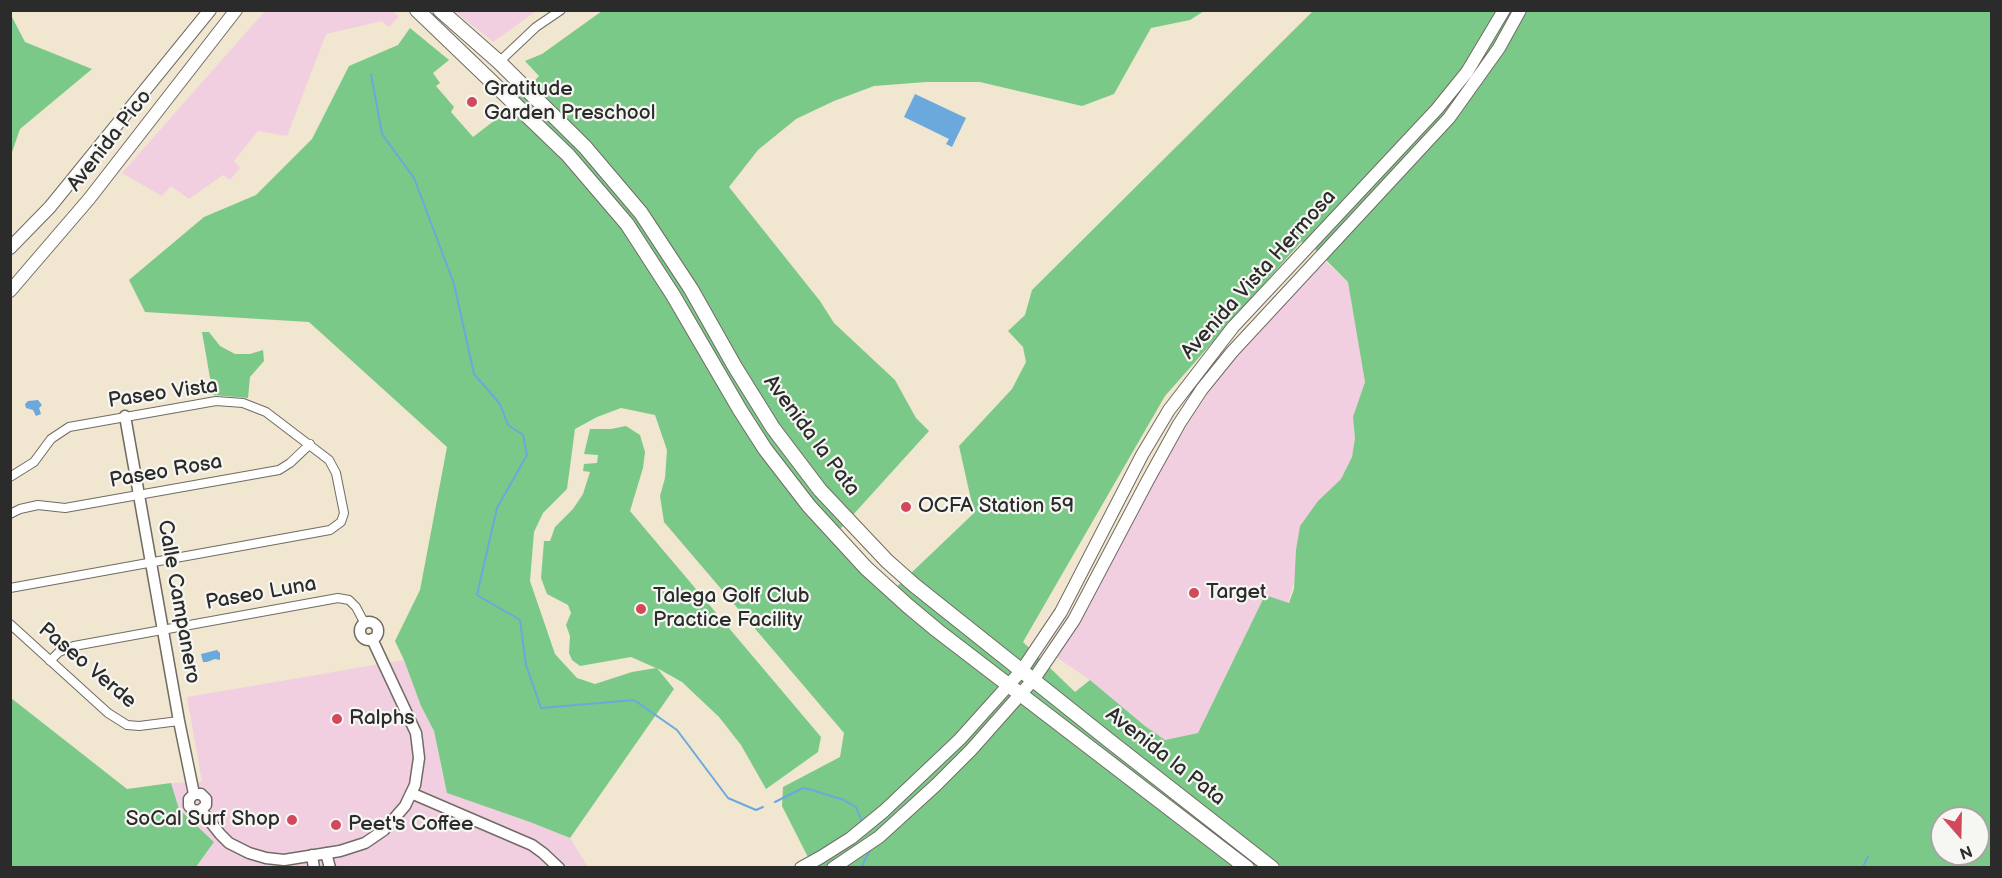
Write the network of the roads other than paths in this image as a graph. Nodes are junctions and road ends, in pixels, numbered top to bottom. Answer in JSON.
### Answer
{"nodes":[{"id":1,"x":210,"y":10,"type":"edge"},
{"id":2,"x":236,"y":10,"type":"edge"},
{"id":3,"x":417,"y":10,"type":"edge"},
{"id":4,"x":440,"y":10,"type":"edge"},
{"id":5,"x":561,"y":10,"type":"edge"},
{"id":6,"x":1504,"y":10,"type":"edge"},
{"id":7,"x":1520,"y":10,"type":"edge"},
{"id":8,"x":466,"y":56,"type":"junction"},
{"id":9,"x":499,"y":62,"type":"junction"},
{"id":10,"x":10,"y":248,"type":"edge"},
{"id":11,"x":10,"y":291,"type":"edge"},
{"id":12,"x":125,"y":416,"type":"junction"},
{"id":13,"x":310,"y":444,"type":"junction"},
{"id":14,"x":10,"y":477,"type":"edge"},
{"id":15,"x":139,"y":495,"type":"junction"},
{"id":16,"x":10,"y":514,"type":"edge"},
{"id":17,"x":151,"y":562,"type":"junction"},
{"id":18,"x":10,"y":588,"type":"edge"},
{"id":19,"x":10,"y":624,"type":"edge"},
{"id":20,"x":365,"y":624,"type":"joint"},
{"id":21,"x":163,"y":630,"type":"junction"},
{"id":22,"x":50,"y":661,"type":"junction"},
{"id":23,"x":1022,"y":670,"type":"junction"},
{"id":24,"x":1034,"y":679,"type":"junction"},
{"id":25,"x":1008,"y":686,"type":"junction"},
{"id":26,"x":1021,"y":695,"type":"junction"},
{"id":27,"x":179,"y":721,"type":"junction"},
{"id":28,"x":411,"y":794,"type":"junction"},
{"id":29,"x":326,"y":853,"type":"junction"},
{"id":30,"x":312,"y":855,"type":"junction"},
{"id":31,"x":314,"y":867,"type":"edge"},
{"id":32,"x":330,"y":867,"type":"edge"},
{"id":33,"x":560,"y":867,"type":"edge"},
{"id":34,"x":801,"y":867,"type":"edge"},
{"id":35,"x":833,"y":867,"type":"edge"},
{"id":36,"x":1247,"y":867,"type":"edge"},
{"id":37,"x":1272,"y":867,"type":"edge"}],
"edges":[{"from":1,"to":10,"type":"main road","name":"Avenida Pico"},
{"from":2,"to":11,"type":"main road","name":"Avenida Pico"},
{"from":3,"to":8,"type":"highway","name":"Avenida la Pata"},
{"from":4,"to":9,"type":"highway","name":"Avenida la Pata"},
{"from":5,"to":9,"type":"street"},
{"from":6,"to":23,"type":"main road","name":"Avenida Vista Hermosa"},
{"from":7,"to":24,"type":"main road","name":"Avenida Vista Hermosa"},
{"from":8,"to":9,"type":"highway"},
{"from":8,"to":25,"type":"highway","name":"Avenida la Pata"},
{"from":9,"to":23,"type":"highway","name":"Avenida la Pata"},
{"from":12,"to":13,"type":"street","name":"Paseo Vista"},
{"from":12,"to":14,"type":"street","name":"Paseo Vista"},
{"from":12,"to":15,"type":"street","name":"Calle Campanero"},
{"from":13,"to":15,"type":"street","name":"Paseo Rosa"},
{"from":13,"to":17,"type":"street","name":"Paseo Vista"},
{"from":15,"to":16,"type":"street","name":"Paseo Rosa"},
{"from":15,"to":17,"type":"street","name":"Calle Campanero"},
{"from":17,"to":18,"type":"street"},
{"from":17,"to":21,"type":"street","name":"Calle Campanero"},
{"from":19,"to":22,"type":"street","name":"Paseo Verde"},
{"from":20,"to":21,"type":"street","name":"Paseo Luna"},
{"from":20,"to":28,"type":"street","name":"Calle Campanero"},
{"from":21,"to":22,"type":"street","name":"Paseo Luna"},
{"from":21,"to":27,"type":"street","name":"Calle Campanero"},
{"from":22,"to":27,"type":"street","name":"Paseo Verde"},
{"from":23,"to":24,"type":"highway","name":"Avenida la Pata"},
{"from":23,"to":25,"type":"main road","name":"Avenida Vista Hermosa"},
{"from":24,"to":26,"type":"main road","name":"Avenida Vista Hermosa"},
{"from":24,"to":37,"type":"highway","name":"Avenida la Pata"},
{"from":25,"to":26,"type":"highway","name":"Avenida la Pata"},
{"from":25,"to":34,"type":"main road","name":"Avenida Vista Hermosa"},
{"from":26,"to":35,"type":"main road","name":"Avenida Vista Hermosa"},
{"from":26,"to":36,"type":"highway","name":"Avenida la Pata"},
{"from":27,"to":30,"type":"street","name":"Calle Campanero"},
{"from":28,"to":29,"type":"street","name":"Calle Campanero"},
{"from":28,"to":33,"type":"street"},
{"from":29,"to":30,"type":"street","name":"Calle Campanero"},
{"from":29,"to":32,"type":"street"},
{"from":30,"to":31,"type":"street"}]}
